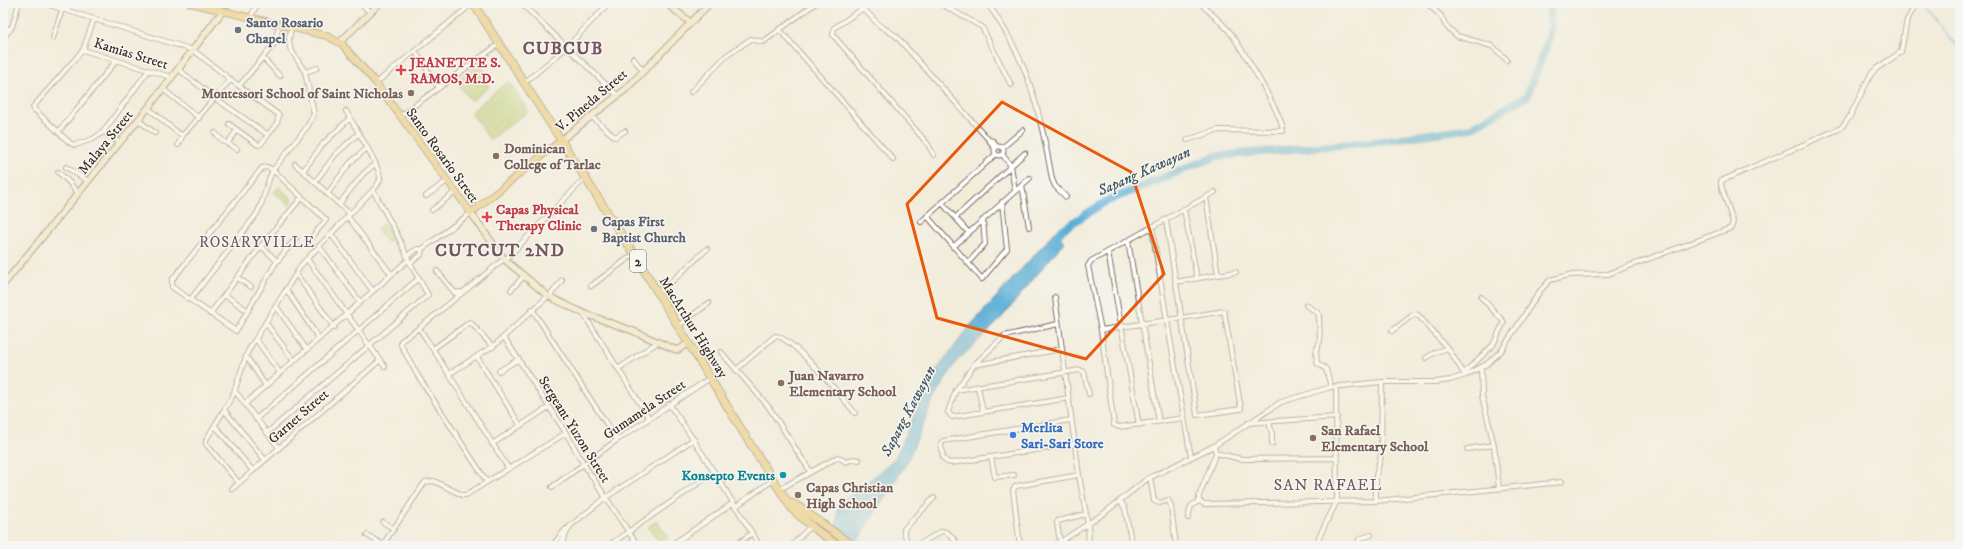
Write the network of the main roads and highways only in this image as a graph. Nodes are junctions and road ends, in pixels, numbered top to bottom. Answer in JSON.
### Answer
{"nodes":[{"id":1,"x":190,"y":3,"type":"edge"},
{"id":2,"x":473,"y":3,"type":"edge"},
{"id":3,"x":560,"y":141,"type":"junction"},
{"id":4,"x":471,"y":213,"type":"joint"},
{"id":5,"x":816,"y":526,"type":"junction"},
{"id":6,"x":839,"y":546,"type":"edge"},
{"id":7,"x":853,"y":546,"type":"edge"}],
"edges":[{"from":1,"to":4,"type":"main road","name":"Santo Rosario Street"},
{"from":2,"to":3,"type":"highway","name":"MacArthur Highway","number":"2"},
{"from":3,"to":4,"type":"main road","name":"V. Pineda Street"},
{"from":3,"to":5,"type":"highway","name":"MacArthur Highway","number":"2"},
{"from":5,"to":6,"type":"highway","name":"MacArthur Highway","number":"2"},
{"from":5,"to":7,"type":"highway","name":"MacArthur Highway","number":"2"}]}
